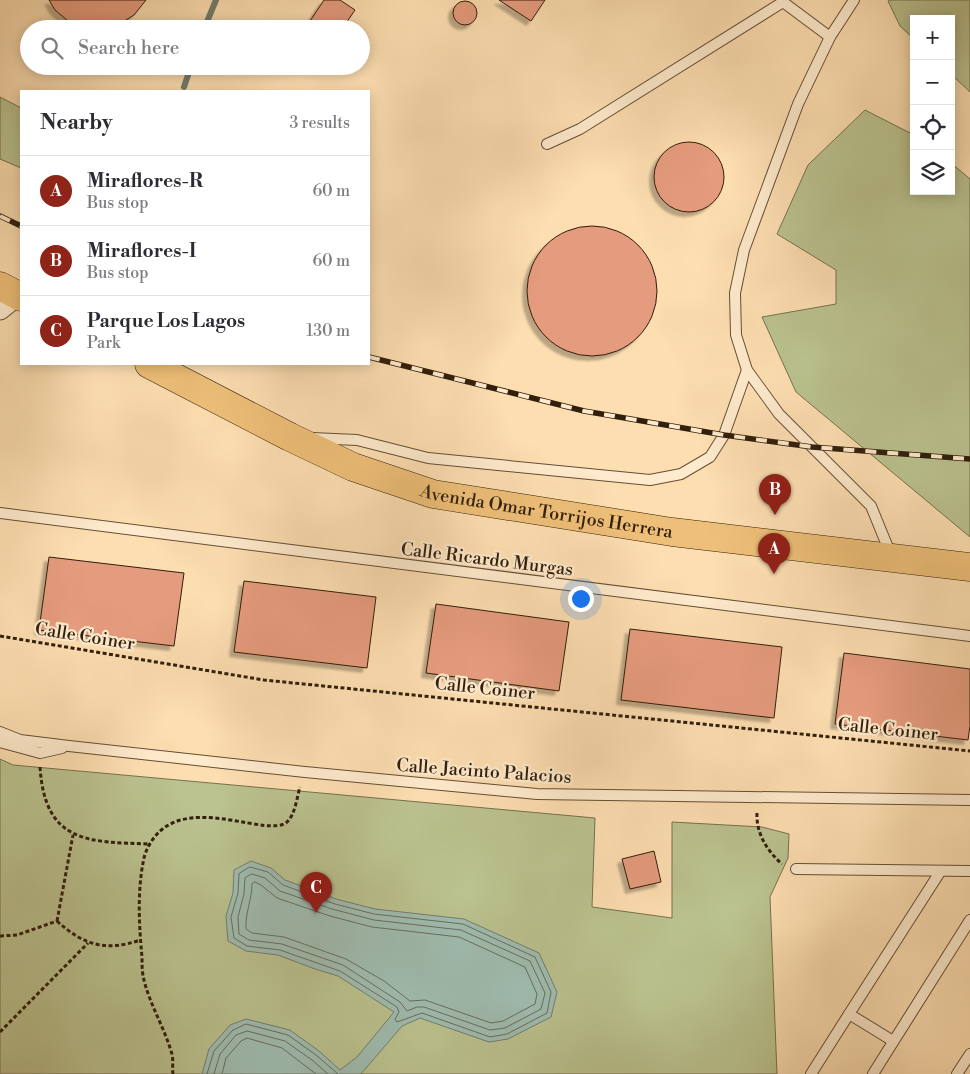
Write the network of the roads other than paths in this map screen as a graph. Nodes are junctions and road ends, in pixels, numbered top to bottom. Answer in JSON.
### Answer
{"nodes":[{"id":1,"x":854,"y":0,"type":"edge"},
{"id":2,"x":830,"y":37,"type":"junction"},
{"id":3,"x":547,"y":144,"type":"dead end"},
{"id":4,"x":151,"y":365,"type":"edge"},
{"id":5,"x":747,"y":370,"type":"junction"},
{"id":6,"x":290,"y":437,"type":"junction"},
{"id":7,"x":0,"y":513,"type":"edge"},
{"id":8,"x":892,"y":559,"type":"junction"},
{"id":9,"x":970,"y":567,"type":"edge"},
{"id":10,"x":970,"y":636,"type":"edge"},
{"id":11,"x":0,"y":732,"type":"edge"},
{"id":12,"x":0,"y":742,"type":"edge"},
{"id":13,"x":69,"y":746,"type":"junction"},
{"id":14,"x":970,"y":800,"type":"edge"},
{"id":15,"x":796,"y":869,"type":"road end"},
{"id":16,"x":970,"y":871,"type":"edge"},
{"id":17,"x":940,"y":872,"type":"junction"},
{"id":18,"x":970,"y":920,"type":"edge"},
{"id":19,"x":850,"y":1014,"type":"junction"},
{"id":20,"x":894,"y":1041,"type":"junction"},
{"id":21,"x":970,"y":1054,"type":"edge"},
{"id":22,"x":811,"y":1074,"type":"edge"},
{"id":23,"x":872,"y":1074,"type":"edge"},
{"id":24,"x":957,"y":1074,"type":"edge"}],
"edges":[{"from":1,"to":2,"type":"lane"},
{"from":2,"to":3,"type":"lane"},
{"from":2,"to":5,"type":"lane"},
{"from":4,"to":6,"type":"main road","name":"Avenida Omar Torrijos Herrera"},
{"from":5,"to":6,"type":"lane"},
{"from":5,"to":8,"type":"lane"},
{"from":6,"to":8,"type":"main road","name":"Avenida Omar Torrijos Herrera"},
{"from":7,"to":10,"type":"lane","name":"Calle Ricardo Murgas"},
{"from":8,"to":9,"type":"main road","name":"Avenida Omar Torrijos Herrera"},
{"from":11,"to":13,"type":"lane","name":"Calle Jacinto Palacios"},
{"from":12,"to":13,"type":"lane"},
{"from":13,"to":14,"type":"lane","name":"Calle Jacinto Palacios"},
{"from":15,"to":17,"type":"lane"},
{"from":16,"to":17,"type":"lane"},
{"from":17,"to":19,"type":"lane"},
{"from":18,"to":20,"type":"lane"},
{"from":19,"to":20,"type":"lane"},
{"from":19,"to":22,"type":"lane"},
{"from":20,"to":23,"type":"lane"},
{"from":21,"to":24,"type":"lane"}]}
